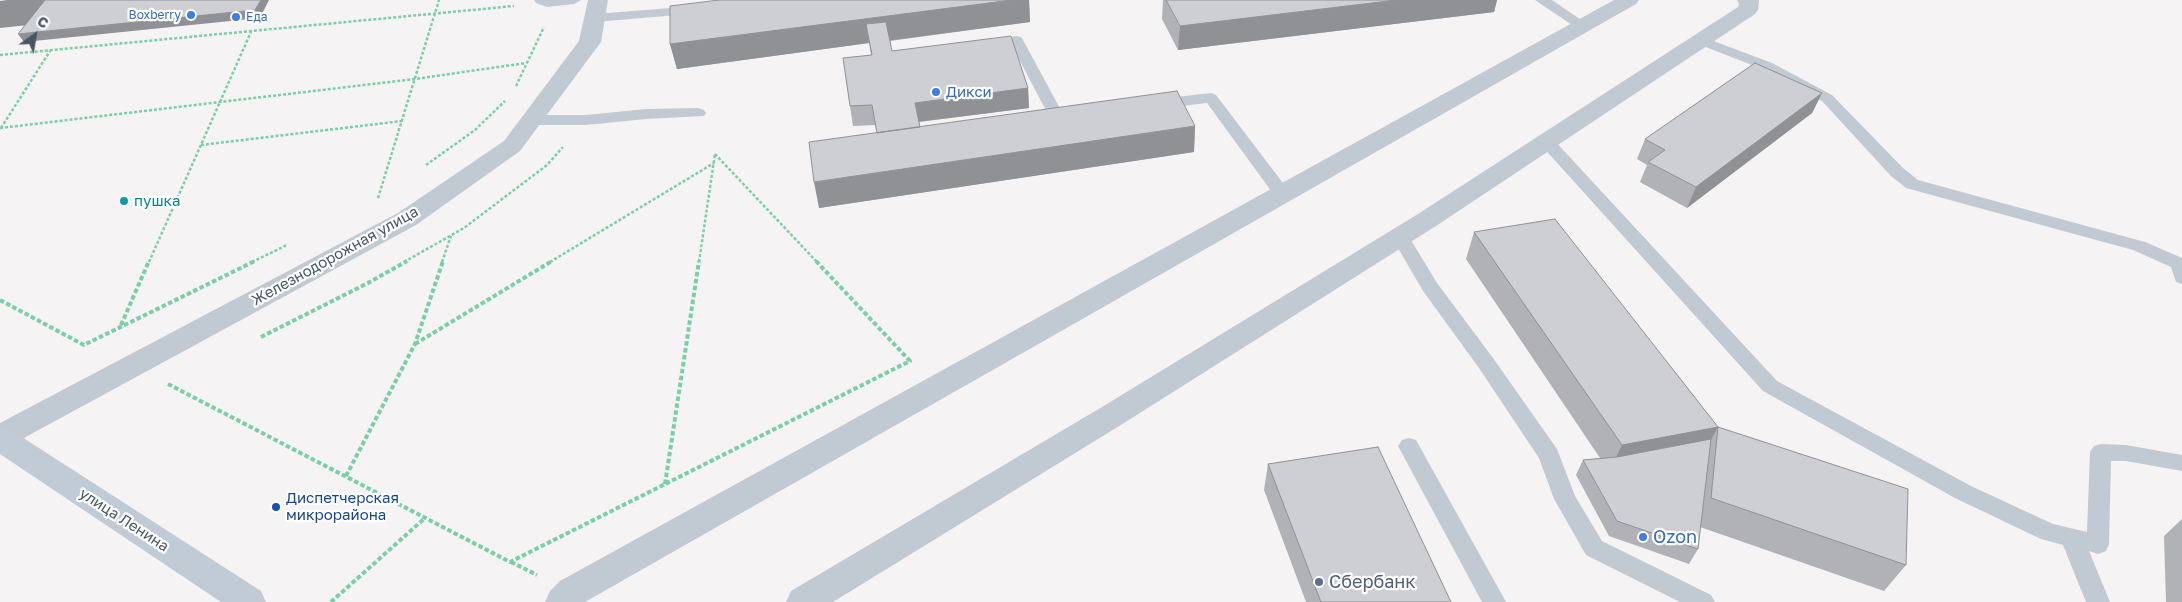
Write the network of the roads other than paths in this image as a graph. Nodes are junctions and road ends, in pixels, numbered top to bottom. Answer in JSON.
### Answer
{"nodes":[{"id":1,"x":574,"y":0,"type":"edge"},
{"id":2,"x":1542,"y":0,"type":"edge"},
{"id":3,"x":1629,"y":0,"type":"edge"},
{"id":4,"x":1747,"y":0,"type":"edge"},
{"id":5,"x":548,"y":2,"type":"edge"},
{"id":6,"x":712,"y":8,"type":"edge"},
{"id":7,"x":596,"y":9,"type":"edge"},
{"id":8,"x":1583,"y":26,"type":"junction"},
{"id":9,"x":1016,"y":40,"type":"dead end"},
{"id":10,"x":1703,"y":41,"type":"junction"},
{"id":11,"x":1144,"y":106,"type":"edge"},
{"id":12,"x":698,"y":113,"type":"dead end"},
{"id":13,"x":1086,"y":113,"type":"edge"},
{"id":14,"x":532,"y":120,"type":"junction"},
{"id":15,"x":1547,"y":142,"type":"junction"},
{"id":16,"x":1283,"y":195,"type":"junction"},
{"id":17,"x":1400,"y":236,"type":"junction"},
{"id":18,"x":2182,"y":278,"type":"edge"},
{"id":19,"x":0,"y":438,"type":"edge"},
{"id":20,"x":1409,"y":446,"type":"dead end"},
{"id":21,"x":2182,"y":463,"type":"edge"},
{"id":22,"x":2072,"y":538,"type":"junction"},
{"id":23,"x":249,"y":602,"type":"edge"},
{"id":24,"x":562,"y":602,"type":"edge"},
{"id":25,"x":803,"y":602,"type":"edge"},
{"id":26,"x":1494,"y":602,"type":"edge"},
{"id":27,"x":1703,"y":602,"type":"edge"},
{"id":28,"x":2098,"y":602,"type":"edge"}],
"edges":[{"from":1,"to":5,"type":"lane"},
{"from":2,"to":8,"type":"lane"},
{"from":3,"to":8,"type":"street"},
{"from":4,"to":10,"type":"street"},
{"from":6,"to":7,"type":"lane"},
{"from":7,"to":14,"type":"street","name":"Железнодорожная улица"},
{"from":8,"to":16,"type":"street"},
{"from":9,"to":13,"type":"lane"},
{"from":10,"to":15,"type":"street"},
{"from":10,"to":18,"type":"lane"},
{"from":11,"to":16,"type":"lane"},
{"from":12,"to":14,"type":"lane"},
{"from":14,"to":19,"type":"street","name":"Железнодорожная улица"},
{"from":15,"to":17,"type":"street"},
{"from":15,"to":22,"type":"lane"},
{"from":16,"to":24,"type":"street"},
{"from":17,"to":25,"type":"street"},
{"from":17,"to":27,"type":"lane"},
{"from":19,"to":23,"type":"main road","name":"улица Ленина"},
{"from":20,"to":26,"type":"lane"},
{"from":21,"to":22,"type":"lane"},
{"from":22,"to":28,"type":"lane"}]}
